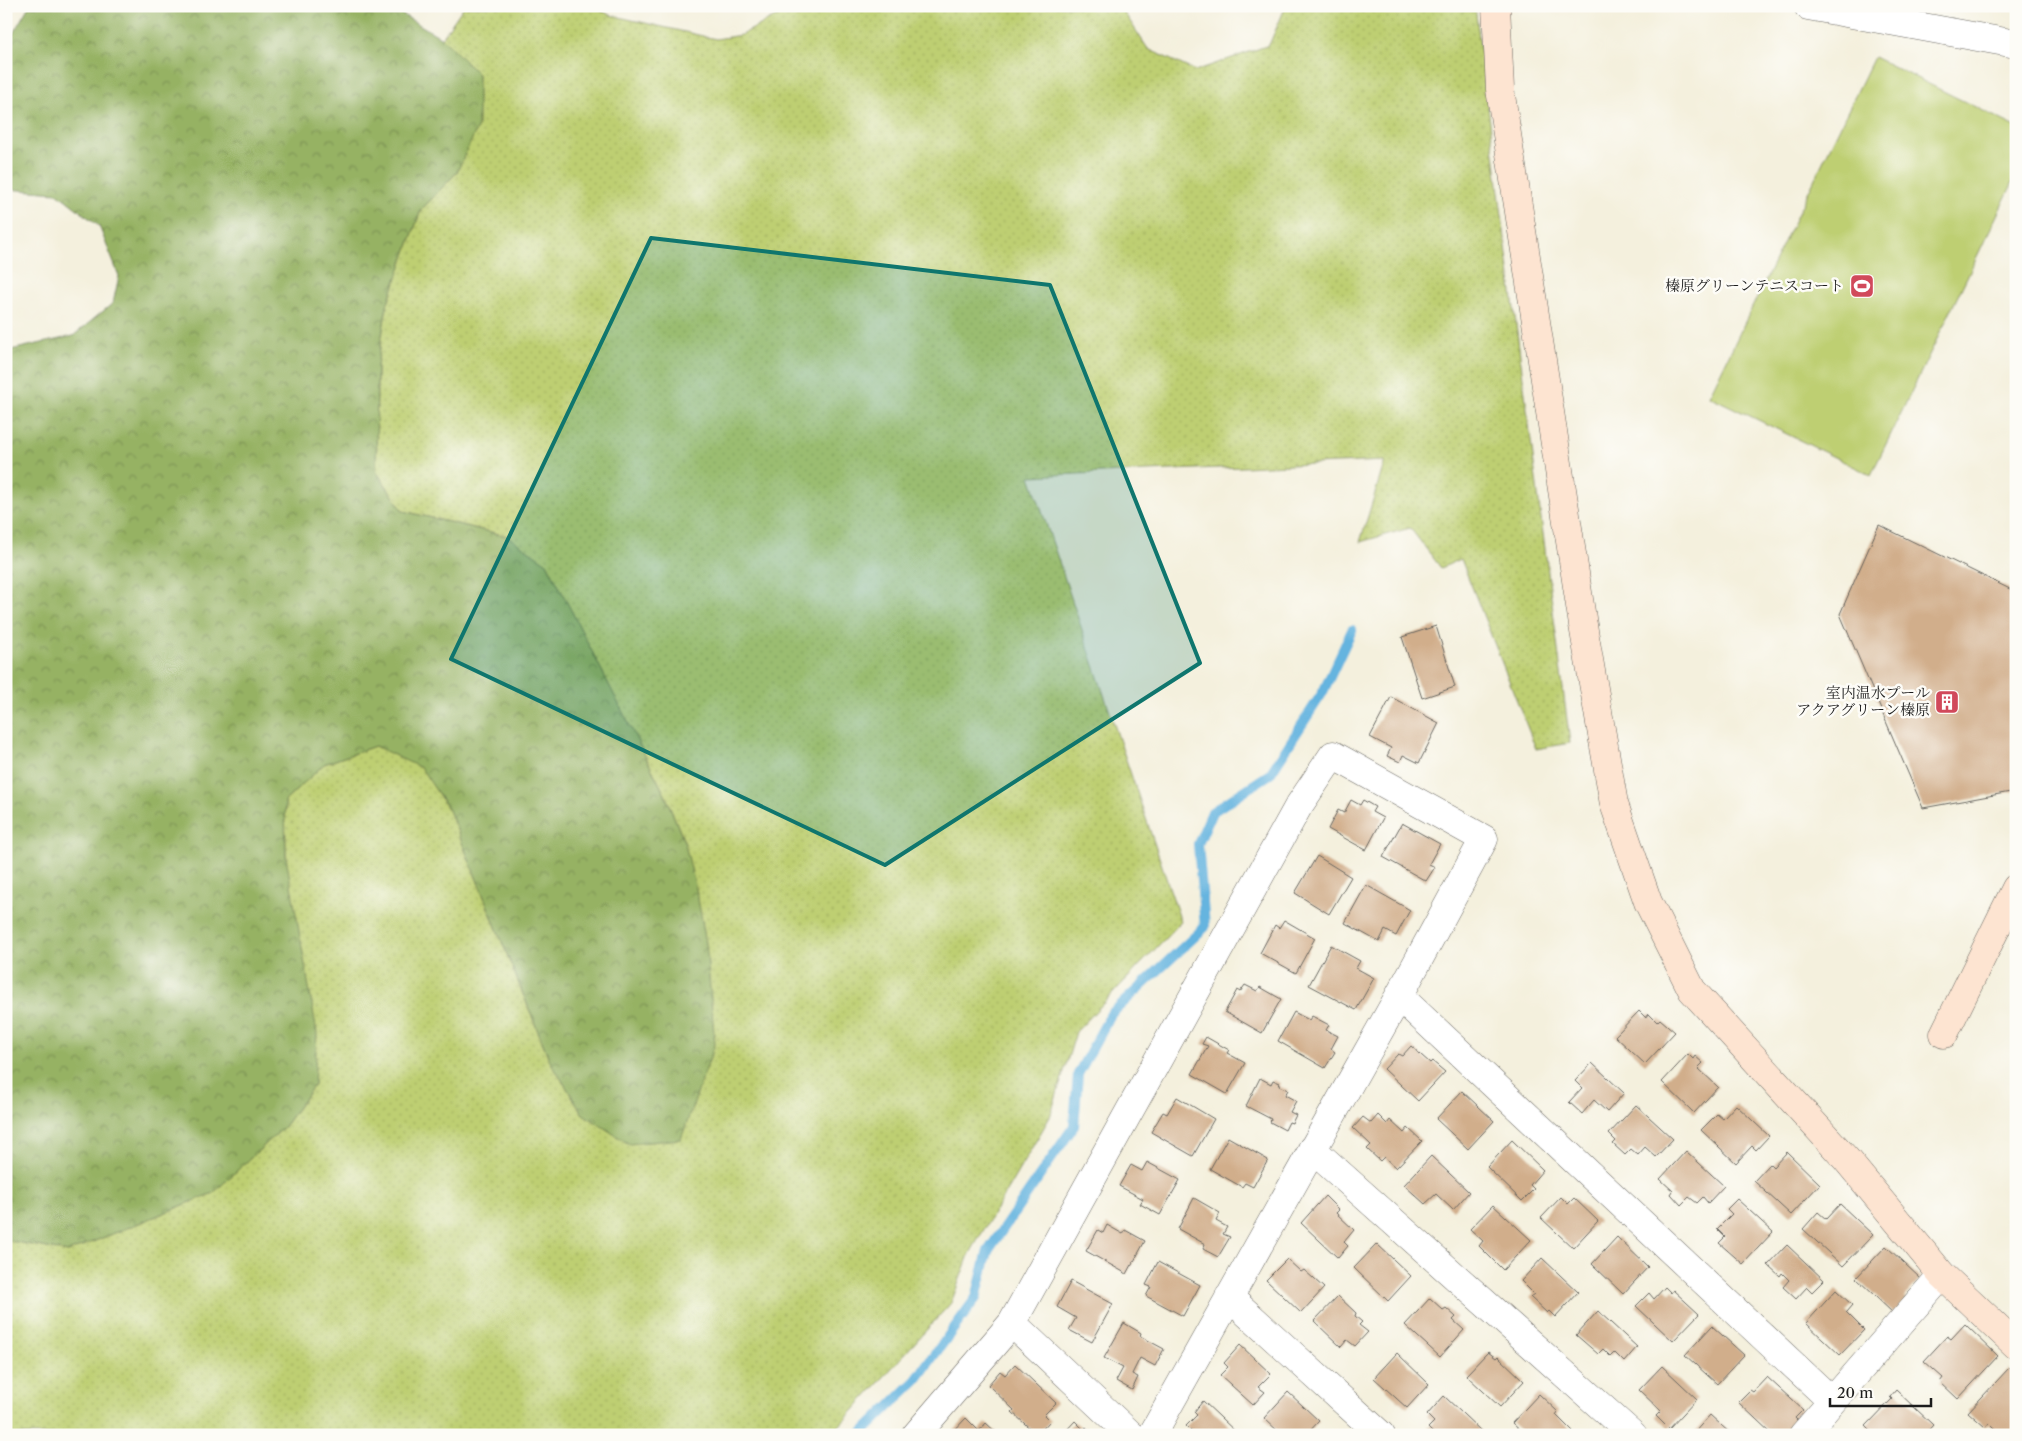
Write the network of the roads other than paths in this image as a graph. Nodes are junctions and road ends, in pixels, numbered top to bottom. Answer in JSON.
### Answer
{"nodes":[{"id":1,"x":1496,"y":6,"type":"edge"},
{"id":2,"x":1808,"y":6,"type":"edge"},
{"id":3,"x":2016,"y":44,"type":"edge"},
{"id":4,"x":2016,"y":888,"type":"edge"},
{"id":5,"x":1399,"y":996,"type":"junction"},
{"id":6,"x":1944,"y":1034,"type":"dead end"},
{"id":7,"x":1312,"y":1149,"type":"junction"},
{"id":8,"x":1942,"y":1275,"type":"junction"},
{"id":9,"x":1229,"y":1297,"type":"junction"},
{"id":10,"x":1012,"y":1323,"type":"junction"},
{"id":11,"x":2016,"y":1345,"type":"edge"},
{"id":12,"x":1832,"y":1401,"type":"junction"},
{"id":13,"x":916,"y":1435,"type":"edge"},
{"id":14,"x":1131,"y":1435,"type":"edge"},
{"id":15,"x":1152,"y":1435,"type":"edge"},
{"id":16,"x":1381,"y":1435,"type":"edge"},
{"id":17,"x":1633,"y":1435,"type":"edge"},
{"id":18,"x":1803,"y":1435,"type":"edge"}],
"edges":[{"from":1,"to":8,"type":"street"},
{"from":2,"to":3,"type":"street"},
{"from":4,"to":6,"type":"street"},
{"from":5,"to":7,"type":"street"},
{"from":5,"to":10,"type":"street"},
{"from":5,"to":12,"type":"street"},
{"from":7,"to":9,"type":"street"},
{"from":7,"to":17,"type":"street"},
{"from":8,"to":11,"type":"street"},
{"from":8,"to":12,"type":"street"},
{"from":9,"to":15,"type":"street"},
{"from":9,"to":16,"type":"street"},
{"from":10,"to":13,"type":"street"},
{"from":10,"to":14,"type":"street"},
{"from":12,"to":18,"type":"street"}]}
